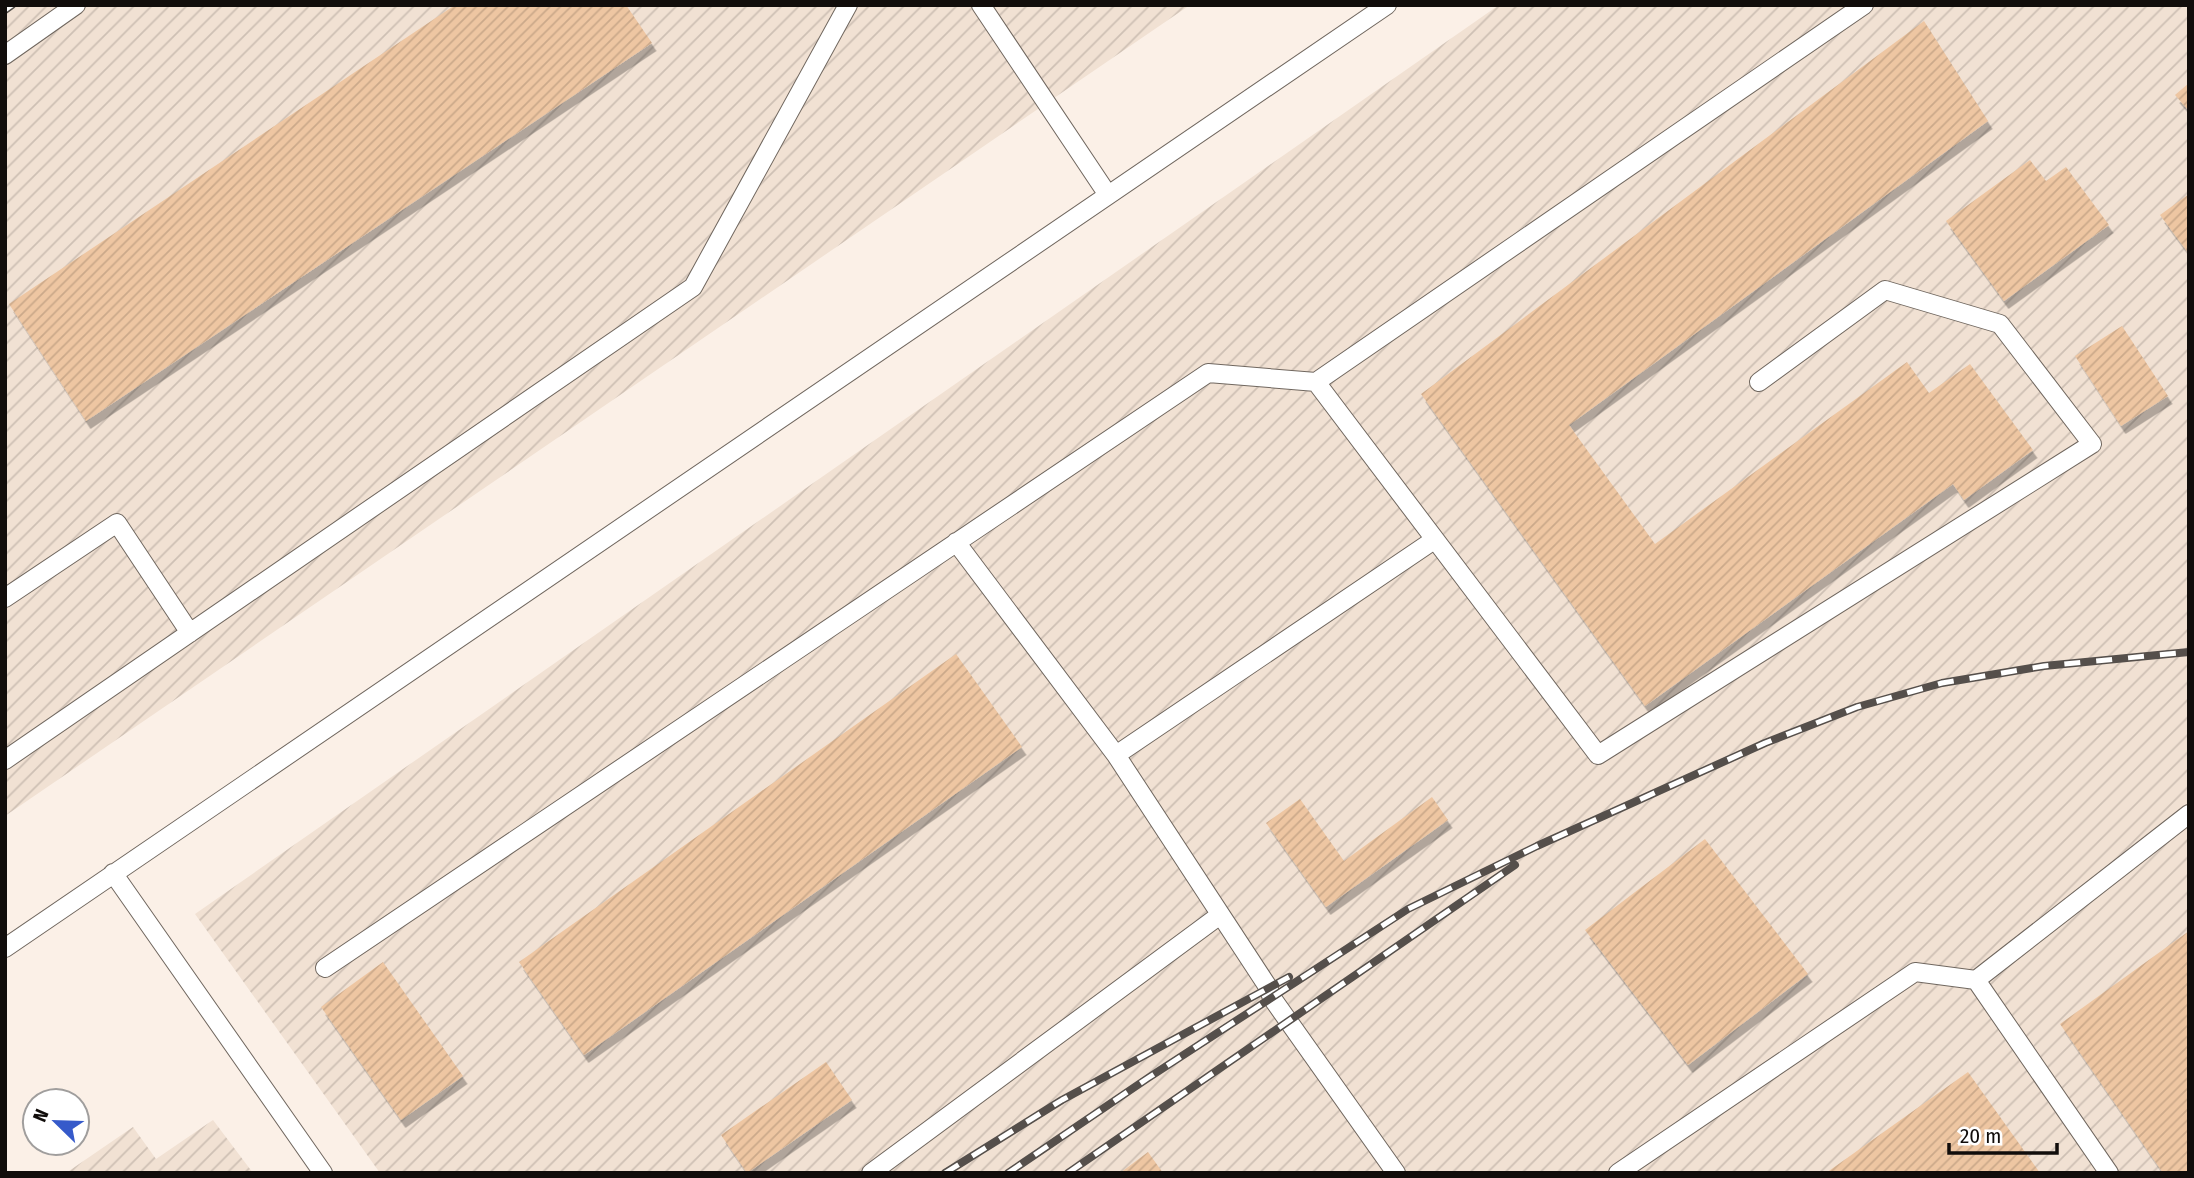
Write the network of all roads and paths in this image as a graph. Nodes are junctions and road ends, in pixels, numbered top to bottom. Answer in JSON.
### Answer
{"nodes":[{"id":1,"x":76,"y":5,"type":"edge"},
{"id":2,"x":848,"y":5,"type":"edge"},
{"id":3,"x":981,"y":5,"type":"edge"},
{"id":4,"x":1387,"y":5,"type":"edge"},
{"id":5,"x":1864,"y":5,"type":"edge"},
{"id":6,"x":5,"y":55,"type":"edge"},
{"id":7,"x":1108,"y":194,"type":"junction"},
{"id":8,"x":1317,"y":382,"type":"junction"},
{"id":9,"x":1759,"y":382,"type":"dead end"},
{"id":10,"x":1434,"y":540,"type":"junction"},
{"id":11,"x":956,"y":542,"type":"junction"},
{"id":12,"x":5,"y":598,"type":"edge"},
{"id":13,"x":190,"y":634,"type":"junction"},
{"id":14,"x":1116,"y":755,"type":"junction"},
{"id":15,"x":5,"y":760,"type":"edge"},
{"id":16,"x":2189,"y":814,"type":"edge"},
{"id":17,"x":114,"y":873,"type":"junction"},
{"id":18,"x":1220,"y":915,"type":"junction"},
{"id":19,"x":5,"y":948,"type":"edge"},
{"id":20,"x":326,"y":968,"type":"dead end"},
{"id":21,"x":1976,"y":980,"type":"junction"},
{"id":22,"x":323,"y":1173,"type":"edge"},
{"id":23,"x":871,"y":1173,"type":"edge"},
{"id":24,"x":1396,"y":1173,"type":"edge"},
{"id":25,"x":1618,"y":1173,"type":"edge"},
{"id":26,"x":2109,"y":1173,"type":"edge"}],
"edges":[{"from":1,"to":6,"type":"lane"},
{"from":2,"to":13,"type":"lane"},
{"from":3,"to":7,"type":"lane"},
{"from":4,"to":7,"type":"lane"},
{"from":5,"to":8,"type":"lane"},
{"from":7,"to":17,"type":"lane"},
{"from":8,"to":10,"type":"lane"},
{"from":8,"to":11,"type":"lane"},
{"from":9,"to":10,"type":"lane"},
{"from":10,"to":14,"type":"lane"},
{"from":11,"to":14,"type":"lane"},
{"from":11,"to":20,"type":"lane"},
{"from":12,"to":13,"type":"lane"},
{"from":13,"to":15,"type":"lane"},
{"from":14,"to":18,"type":"lane"},
{"from":16,"to":21,"type":"lane"},
{"from":17,"to":19,"type":"lane"},
{"from":17,"to":22,"type":"lane"},
{"from":18,"to":23,"type":"lane"},
{"from":18,"to":24,"type":"lane"},
{"from":21,"to":25,"type":"lane"},
{"from":21,"to":26,"type":"lane"}]}
